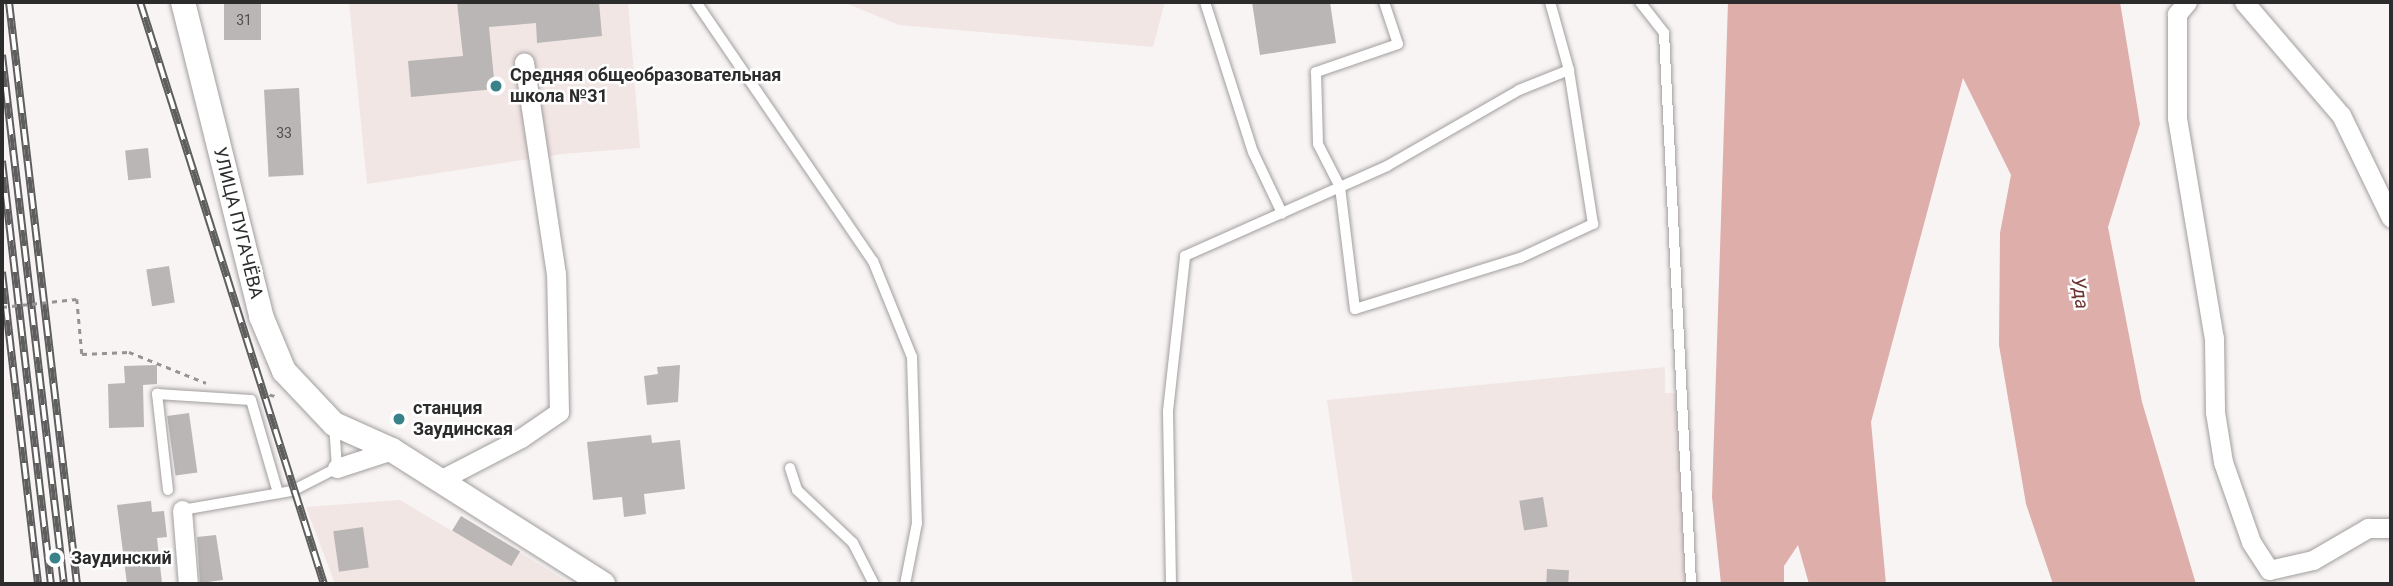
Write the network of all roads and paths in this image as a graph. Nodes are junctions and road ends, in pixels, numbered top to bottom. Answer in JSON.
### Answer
{"nodes":[{"id":1,"x":183,"y":2,"type":"edge"},
{"id":2,"x":696,"y":2,"type":"edge"},
{"id":3,"x":1205,"y":2,"type":"edge"},
{"id":4,"x":1384,"y":2,"type":"edge"},
{"id":5,"x":1550,"y":2,"type":"edge"},
{"id":6,"x":1640,"y":2,"type":"edge"},
{"id":7,"x":2187,"y":2,"type":"edge"},
{"id":8,"x":2244,"y":2,"type":"edge"},
{"id":9,"x":524,"y":62,"type":"dead end"},
{"id":10,"x":1569,"y":70,"type":"junction"},
{"id":11,"x":1340,"y":187,"type":"junction"},
{"id":12,"x":1282,"y":213,"type":"junction"},
{"id":13,"x":2391,"y":218,"type":"edge"},
{"id":14,"x":2,"y":307,"type":"edge"},
{"id":15,"x":215,"y":386,"type":"dead end"},
{"id":16,"x":250,"y":391,"type":"dead end"},
{"id":17,"x":275,"y":396,"type":"dead end"},
{"id":18,"x":334,"y":424,"type":"junction"},
{"id":19,"x":392,"y":450,"type":"junction"},
{"id":20,"x":337,"y":468,"type":"junction"},
{"id":21,"x":790,"y":468,"type":"dead end"},
{"id":22,"x":440,"y":480,"type":"junction"},
{"id":23,"x":168,"y":490,"type":"dead end"},
{"id":24,"x":278,"y":493,"type":"junction"},
{"id":25,"x":182,"y":510,"type":"joint"},
{"id":26,"x":2391,"y":528,"type":"edge"},
{"id":27,"x":188,"y":584,"type":"edge"},
{"id":28,"x":603,"y":584,"type":"edge"},
{"id":29,"x":874,"y":584,"type":"edge"},
{"id":30,"x":905,"y":584,"type":"edge"},
{"id":31,"x":1171,"y":584,"type":"edge"},
{"id":32,"x":1691,"y":584,"type":"edge"}],
"edges":[{"from":1,"to":18,"type":"street","name":"УЛИЦА ПУГАЧЁВА"},
{"from":2,"to":30,"type":"lane"},
{"from":3,"to":12,"type":"lane"},
{"from":4,"to":11,"type":"lane"},
{"from":5,"to":10,"type":"lane"},
{"from":6,"to":32,"type":"lane"},
{"from":7,"to":26,"type":"street"},
{"from":8,"to":13,"type":"street"},
{"from":9,"to":22,"type":"street"},
{"from":10,"to":11,"type":"lane"},
{"from":10,"to":11,"type":"lane"},
{"from":11,"to":12,"type":"lane"},
{"from":12,"to":31,"type":"lane"},
{"from":14,"to":15,"type":"path","bridge":true},
{"from":16,"to":17,"type":"path"},
{"from":18,"to":19,"type":"street","name":"УЛИЦА ПУГАЧЁВА"},
{"from":18,"to":20,"type":"lane"},
{"from":19,"to":20,"type":"street"},
{"from":19,"to":22,"type":"street","name":"УЛИЦА ПУГАЧЁВА"},
{"from":20,"to":24,"type":"lane"},
{"from":21,"to":29,"type":"lane"},
{"from":22,"to":28,"type":"street","name":"УЛИЦА ПУГАЧЁВА"},
{"from":23,"to":24,"type":"lane"},
{"from":24,"to":25,"type":"lane"},
{"from":25,"to":27,"type":"street"}]}
